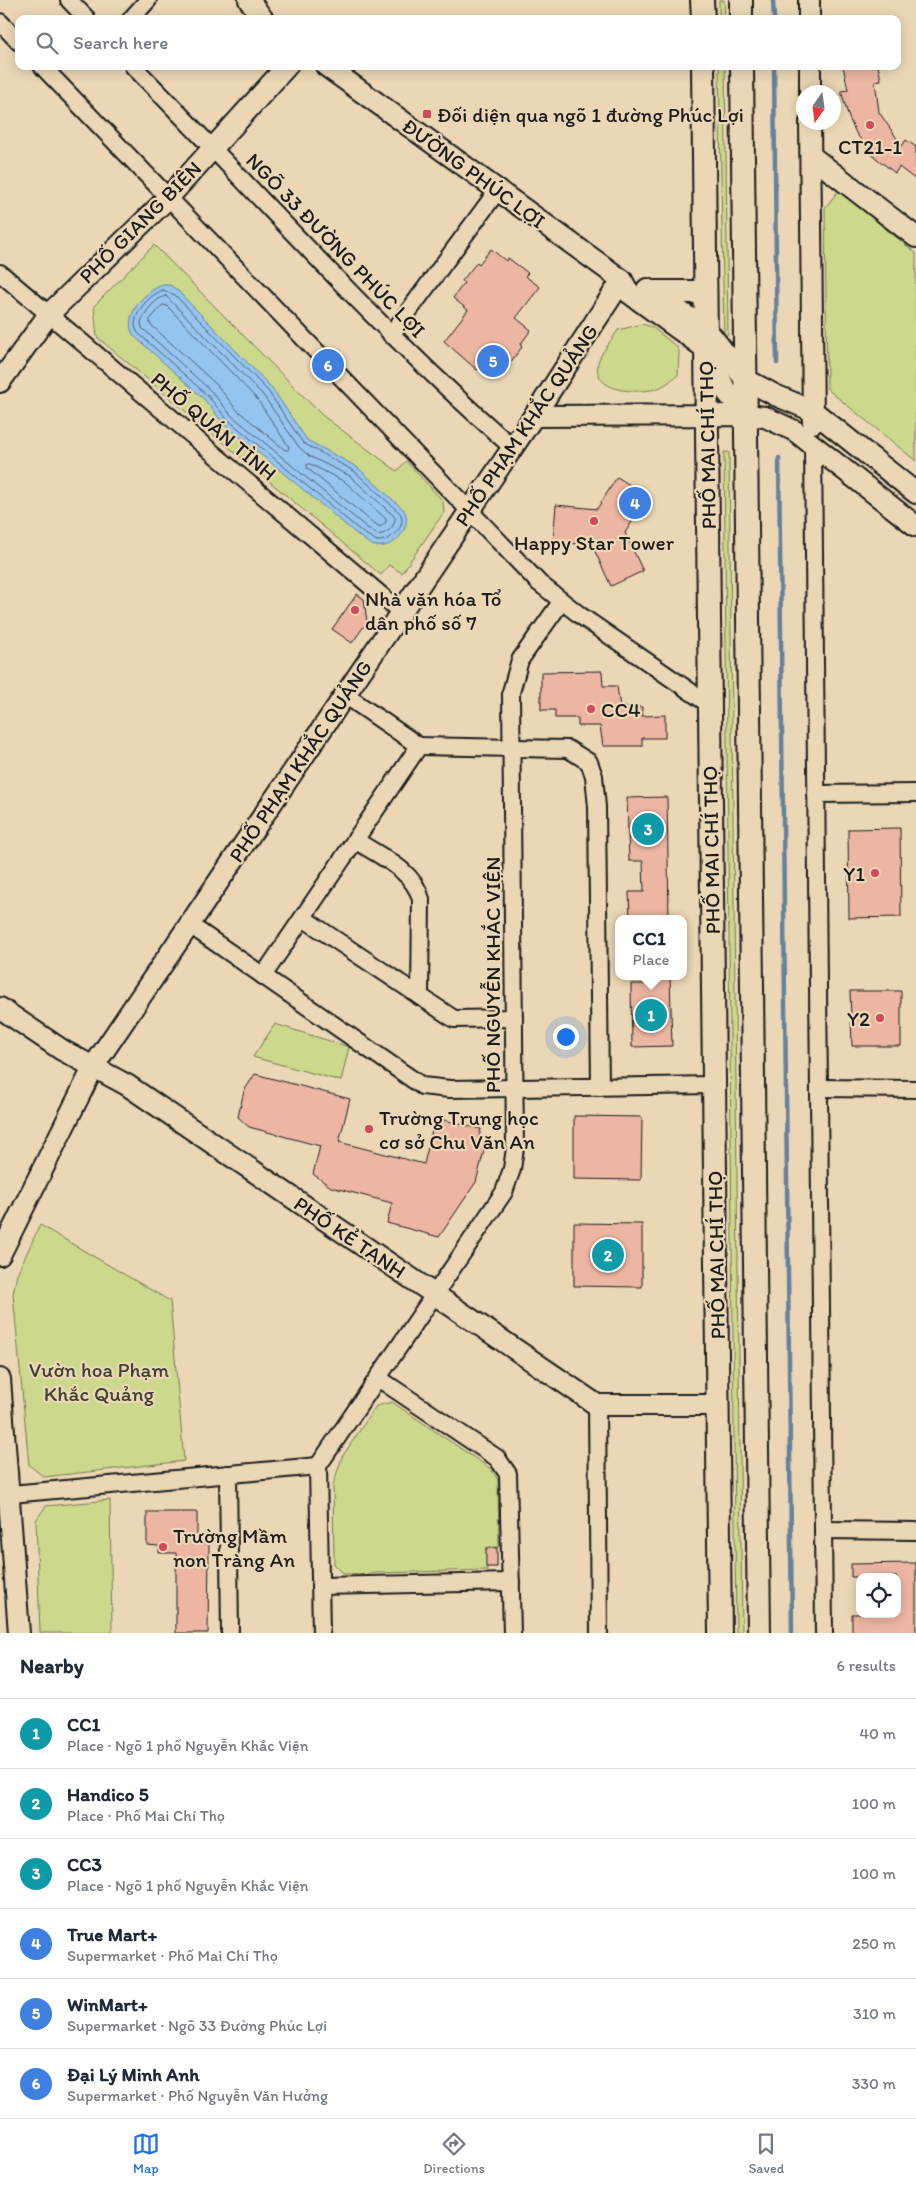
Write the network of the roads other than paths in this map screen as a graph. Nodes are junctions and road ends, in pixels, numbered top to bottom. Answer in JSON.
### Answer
{"nodes":[{"id":1,"x":69,"y":0,"type":"edge"},
{"id":2,"x":148,"y":0,"type":"edge"},
{"id":3,"x":249,"y":0,"type":"edge"},
{"id":4,"x":702,"y":0,"type":"edge"},
{"id":5,"x":741,"y":0,"type":"edge"},
{"id":6,"x":809,"y":0,"type":"edge"},
{"id":7,"x":83,"y":15,"type":"edge"},
{"id":8,"x":135,"y":15,"type":"edge"},
{"id":9,"x":260,"y":15,"type":"edge"},
{"id":10,"x":702,"y":15,"type":"edge"},
{"id":11,"x":741,"y":15,"type":"edge"},
{"id":12,"x":809,"y":15,"type":"edge"},
{"id":13,"x":0,"y":22,"type":"edge"},
{"id":14,"x":15,"y":38,"type":"edge"},
{"id":15,"x":46,"y":70,"type":"edge"},
{"id":16,"x":137,"y":70,"type":"edge"},
{"id":17,"x":283,"y":70,"type":"edge"},
{"id":18,"x":332,"y":70,"type":"edge"},
{"id":19,"x":703,"y":70,"type":"edge"},
{"id":20,"x":742,"y":70,"type":"edge"},
{"id":21,"x":810,"y":70,"type":"edge"},
{"id":22,"x":810,"y":85,"type":"edge"},
{"id":23,"x":810,"y":130,"type":"edge"},
{"id":24,"x":213,"y":147,"type":"junction"},
{"id":25,"x":810,"y":156,"type":"junction"},
{"id":26,"x":498,"y":190,"type":"junction"},
{"id":27,"x":168,"y":198,"type":"junction"},
{"id":28,"x":916,"y":237,"type":"edge"},
{"id":29,"x":0,"y":273,"type":"edge"},
{"id":30,"x":622,"y":280,"type":"junction"},
{"id":31,"x":652,"y":292,"type":"junction"},
{"id":32,"x":706,"y":292,"type":"junction"},
{"id":33,"x":49,"y":314,"type":"junction"},
{"id":34,"x":391,"y":336,"type":"junction"},
{"id":35,"x":706,"y":339,"type":"junction"},
{"id":36,"x":745,"y":379,"type":"junction"},
{"id":37,"x":0,"y":382,"type":"edge"},
{"id":38,"x":726,"y":392,"type":"junction"},
{"id":39,"x":813,"y":411,"type":"junction"},
{"id":40,"x":707,"y":415,"type":"junction"},
{"id":41,"x":745,"y":415,"type":"junction"},
{"id":42,"x":534,"y":416,"type":"junction"},
{"id":43,"x":813,"y":445,"type":"junction"},
{"id":44,"x":512,"y":447,"type":"junction"},
{"id":45,"x":916,"y":492,"type":"edge"},
{"id":46,"x":468,"y":512,"type":"junction"},
{"id":47,"x":916,"y":526,"type":"edge"},
{"id":48,"x":561,"y":602,"type":"junction"},
{"id":49,"x":401,"y":612,"type":"junction"},
{"id":50,"x":345,"y":695,"type":"junction"},
{"id":51,"x":710,"y":705,"type":"junction"},
{"id":52,"x":419,"y":746,"type":"junction"},
{"id":53,"x":512,"y":749,"type":"junction"},
{"id":54,"x":916,"y":793,"type":"edge"},
{"id":55,"x":816,"y":794,"type":"junction"},
{"id":56,"x":355,"y":840,"type":"junction"},
{"id":57,"x":302,"y":918,"type":"junction"},
{"id":58,"x":190,"y":925,"type":"junction"},
{"id":59,"x":263,"y":976,"type":"junction"},
{"id":60,"x":420,"y":997,"type":"junction"},
{"id":61,"x":0,"y":1008,"type":"edge"},
{"id":62,"x":514,"y":1018,"type":"junction"},
{"id":63,"x":94,"y":1068,"type":"junction"},
{"id":64,"x":714,"y":1085,"type":"junction"},
{"id":65,"x":600,"y":1087,"type":"junction"},
{"id":66,"x":514,"y":1088,"type":"junction"},
{"id":67,"x":819,"y":1088,"type":"junction"},
{"id":68,"x":916,"y":1089,"type":"edge"},
{"id":69,"x":0,"y":1255,"type":"edge"},
{"id":70,"x":434,"y":1294,"type":"junction"},
{"id":71,"x":378,"y":1378,"type":"junction"},
{"id":72,"x":0,"y":1379,"type":"edge"},
{"id":73,"x":717,"y":1405,"type":"junction"},
{"id":74,"x":597,"y":1406,"type":"junction"},
{"id":75,"x":318,"y":1466,"type":"junction"},
{"id":76,"x":228,"y":1474,"type":"junction"},
{"id":77,"x":4,"y":1494,"type":"edge"},
{"id":78,"x":823,"y":1530,"type":"junction"},
{"id":79,"x":916,"y":1531,"type":"edge"},
{"id":80,"x":511,"y":1582,"type":"junction"},
{"id":81,"x":320,"y":1586,"type":"junction"},
{"id":82,"x":19,"y":1633,"type":"edge"},
{"id":83,"x":230,"y":1633,"type":"edge"},
{"id":84,"x":321,"y":1633,"type":"edge"},
{"id":85,"x":512,"y":1633,"type":"edge"},
{"id":86,"x":599,"y":1633,"type":"edge"},
{"id":87,"x":720,"y":1633,"type":"edge"},
{"id":88,"x":759,"y":1633,"type":"edge"},
{"id":89,"x":824,"y":1633,"type":"edge"}],
"edges":[{"from":1,"to":7,"type":"street"},
{"from":2,"to":8,"type":"street"},
{"from":3,"to":9,"type":"street"},
{"from":4,"to":10,"type":"main road"},
{"from":5,"to":11,"type":"main road"},
{"from":6,"to":12,"type":"street"},
{"from":13,"to":14,"type":"street"},
{"from":15,"to":27,"type":"street"},
{"from":16,"to":24,"type":"street","name":"NGÕ 33 ĐƯỜNG PHÚC LỢI"},
{"from":17,"to":24,"type":"street","name":"PHỐ GIANG BIÊN"},
{"from":18,"to":26,"type":"street","name":"ĐƯỜNG PHÚC LỢI"},
{"from":19,"to":32,"type":"main road","name":"PHỐ MAI CHÍ THỌ"},
{"from":20,"to":36,"type":"main road","name":"PHỐ MAI CHÍ THỌ"},
{"from":21,"to":22,"type":"street"},
{"from":23,"to":25,"type":"street"},
{"from":24,"to":27,"type":"street","name":"PHỐ GIANG BIÊN"},
{"from":24,"to":34,"type":"street","name":"NGÕ 33 ĐƯỜNG PHÚC LỢI"},
{"from":25,"to":28,"type":"street"},
{"from":25,"to":39,"type":"street"},
{"from":26,"to":30,"type":"street","name":"ĐƯỜNG PHÚC LỢI"},
{"from":26,"to":34,"type":"street"},
{"from":27,"to":33,"type":"street","name":"PHỐ GIANG BIÊN"},
{"from":27,"to":46,"type":"street"},
{"from":29,"to":33,"type":"street","name":"PHỐ QUÁN TÌNH"},
{"from":30,"to":31,"type":"street","name":"ĐƯỜNG PHÚC LỢI"},
{"from":30,"to":35,"type":"street","name":"ĐƯỜNG PHÚC LỢI"},
{"from":30,"to":42,"type":"street","name":"PHỐ PHẠM KHẮC QUẢNG"},
{"from":31,"to":32,"type":"main road"},
{"from":31,"to":35,"type":"street","name":"ĐƯỜNG PHÚC LỢI"},
{"from":32,"to":35,"type":"main road","name":"PHỐ MAI CHÍ THỌ"},
{"from":33,"to":37,"type":"street","name":"PHỐ GIANG BIÊN"},
{"from":33,"to":49,"type":"street","name":"PHỐ QUÁN TÌNH"},
{"from":34,"to":44,"type":"street","name":"NGÕ 33 ĐƯỜNG PHÚC LỢI"},
{"from":35,"to":36,"type":"street"},
{"from":35,"to":38,"type":"street"},
{"from":35,"to":40,"type":"main road","name":"PHỐ MAI CHÍ THỌ"},
{"from":36,"to":38,"type":"street"},
{"from":36,"to":39,"type":"street"},
{"from":36,"to":41,"type":"main road","name":"PHỐ MAI CHÍ THỌ"},
{"from":38,"to":40,"type":"street"},
{"from":38,"to":41,"type":"street"},
{"from":39,"to":43,"type":"street"},
{"from":39,"to":45,"type":"street"},
{"from":40,"to":41,"type":"street"},
{"from":40,"to":42,"type":"street"},
{"from":40,"to":51,"type":"main road","name":"PHỐ MAI CHÍ THỌ"},
{"from":41,"to":43,"type":"street"},
{"from":41,"to":88,"type":"main road","name":"PHỐ MAI CHÍ THỌ"},
{"from":42,"to":44,"type":"street","name":"PHỐ PHẠM KHẮC QUẢNG"},
{"from":43,"to":47,"type":"street"},
{"from":43,"to":55,"type":"street"},
{"from":44,"to":46,"type":"street","name":"PHỐ PHẠM KHẮC QUẢNG"},
{"from":46,"to":48,"type":"street"},
{"from":46,"to":49,"type":"street","name":"PHỐ PHẠM KHẮC QUẢNG"},
{"from":48,"to":51,"type":"street"},
{"from":48,"to":53,"type":"street","name":"PHỐ NGUYỄN KHẮC VIỆN"},
{"from":49,"to":50,"type":"street","name":"PHỐ PHẠM KHẮC QUẢNG"},
{"from":50,"to":52,"type":"street"},
{"from":50,"to":58,"type":"street","name":"PHỐ PHẠM KHẮC QUẢNG"},
{"from":51,"to":64,"type":"main road","name":"PHỐ MAI CHÍ THỌ"},
{"from":52,"to":53,"type":"street"},
{"from":52,"to":56,"type":"street"},
{"from":53,"to":62,"type":"street","name":"PHỐ NGUYỄN KHẮC VIỆN"},
{"from":53,"to":65,"type":"street"},
{"from":54,"to":55,"type":"street"},
{"from":55,"to":67,"type":"street"},
{"from":56,"to":57,"type":"street"},
{"from":56,"to":60,"type":"street"},
{"from":57,"to":59,"type":"street"},
{"from":57,"to":60,"type":"street"},
{"from":58,"to":59,"type":"street"},
{"from":58,"to":63,"type":"street","name":"PHỐ PHẠM KHẮC QUẢNG"},
{"from":59,"to":66,"type":"street"},
{"from":60,"to":62,"type":"street"},
{"from":61,"to":63,"type":"street","name":"PHỐ KẺ TẠNH"},
{"from":62,"to":66,"type":"street","name":"PHỐ NGUYỄN KHẮC VIỆN"},
{"from":63,"to":69,"type":"street","name":"PHỐ PHẠM KHẮC QUẢNG"},
{"from":63,"to":70,"type":"street","name":"PHỐ KẺ TẠNH"},
{"from":64,"to":65,"type":"street"},
{"from":64,"to":73,"type":"main road","name":"PHỐ MAI CHÍ THỌ"},
{"from":65,"to":66,"type":"street"},
{"from":66,"to":70,"type":"street","name":"PHỐ NGUYỄN KHẮC VIỆN"},
{"from":67,"to":68,"type":"street"},
{"from":67,"to":78,"type":"street"},
{"from":70,"to":71,"type":"street","name":"PHỐ NGUYỄN KHẮC VIỆN"},
{"from":70,"to":74,"type":"street","name":"PHỐ KẺ TẠNH"},
{"from":71,"to":75,"type":"street","name":"PHỐ NGUYỄN KHẮC VIỆN"},
{"from":71,"to":80,"type":"street"},
{"from":72,"to":77,"type":"street"},
{"from":73,"to":74,"type":"street"},
{"from":73,"to":87,"type":"main road","name":"PHỐ MAI CHÍ THỌ"},
{"from":74,"to":86,"type":"street"},
{"from":75,"to":76,"type":"street"},
{"from":75,"to":81,"type":"street"},
{"from":76,"to":77,"type":"street"},
{"from":76,"to":83,"type":"street"},
{"from":77,"to":82,"type":"street"},
{"from":78,"to":79,"type":"street"},
{"from":78,"to":89,"type":"street"},
{"from":80,"to":81,"type":"street"},
{"from":80,"to":85,"type":"street"},
{"from":81,"to":84,"type":"street"}]}
